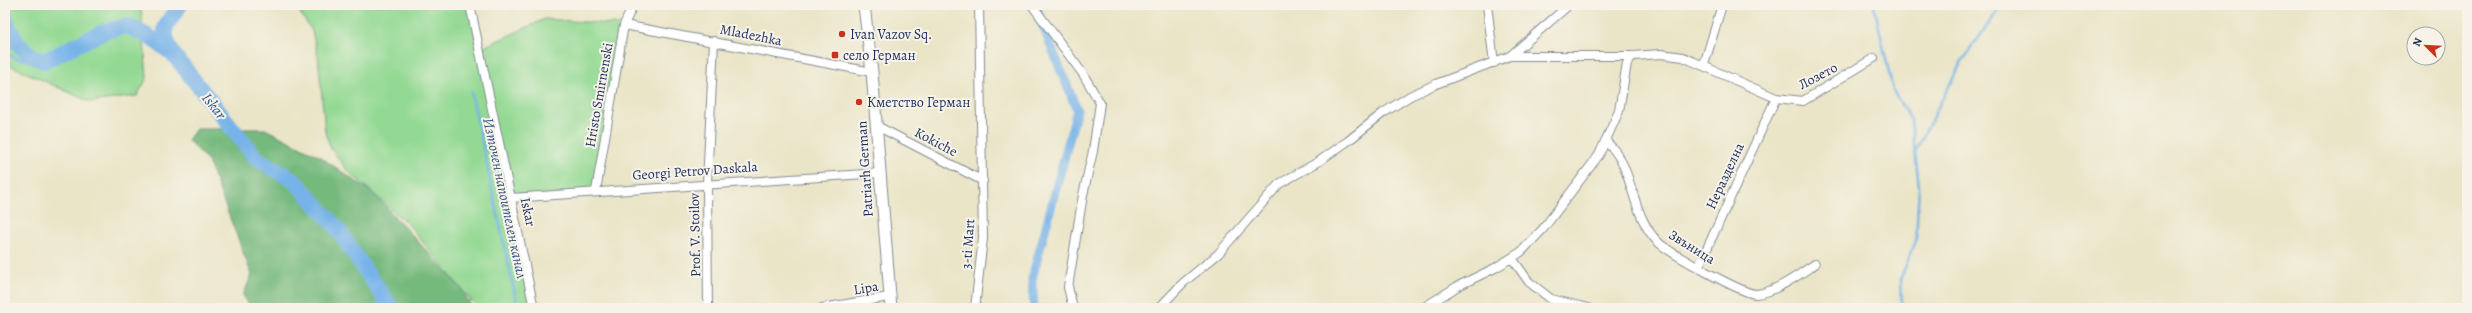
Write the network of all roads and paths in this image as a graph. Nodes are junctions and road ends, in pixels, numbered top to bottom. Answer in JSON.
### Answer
{"nodes":[{"id":1,"x":470,"y":5,"type":"edge"},
{"id":2,"x":633,"y":5,"type":"edge"},
{"id":3,"x":866,"y":5,"type":"edge"},
{"id":4,"x":979,"y":5,"type":"edge"},
{"id":5,"x":1032,"y":5,"type":"edge"},
{"id":6,"x":1487,"y":5,"type":"edge"},
{"id":7,"x":1569,"y":5,"type":"edge"},
{"id":8,"x":1722,"y":5,"type":"edge"},
{"id":9,"x":1562,"y":8,"type":"edge"},
{"id":10,"x":624,"y":25,"type":"junction"},
{"id":11,"x":714,"y":41,"type":"junction"},
{"id":12,"x":1510,"y":56,"type":"junction"},
{"id":13,"x":1633,"y":56,"type":"junction"},
{"id":14,"x":1874,"y":58,"type":"dead end"},
{"id":15,"x":1494,"y":63,"type":"junction"},
{"id":16,"x":1704,"y":65,"type":"junction"},
{"id":17,"x":872,"y":72,"type":"junction"},
{"id":18,"x":1776,"y":98,"type":"junction"},
{"id":19,"x":877,"y":126,"type":"junction"},
{"id":20,"x":1605,"y":141,"type":"junction"},
{"id":21,"x":880,"y":173,"type":"junction"},
{"id":22,"x":983,"y":181,"type":"junction"},
{"id":23,"x":707,"y":183,"type":"junction"},
{"id":24,"x":596,"y":191,"type":"junction"},
{"id":25,"x":511,"y":198,"type":"junction"},
{"id":26,"x":1512,"y":258,"type":"junction"},
{"id":27,"x":1815,"y":264,"type":"dead end"},
{"id":28,"x":1699,"y":266,"type":"junction"},
{"id":29,"x":890,"y":303,"type":"edge"},
{"id":30,"x":534,"y":308,"type":"edge"},
{"id":31,"x":708,"y":308,"type":"edge"},
{"id":32,"x":822,"y":308,"type":"edge"},
{"id":33,"x":975,"y":308,"type":"edge"},
{"id":34,"x":1073,"y":308,"type":"edge"},
{"id":35,"x":1159,"y":308,"type":"edge"},
{"id":36,"x":1423,"y":308,"type":"edge"},
{"id":37,"x":1588,"y":308,"type":"edge"}],
"edges":[{"from":1,"to":25,"type":"street","name":"Iskar"},
{"from":2,"to":10,"type":"street","name":"Hristo Smirnenski"},
{"from":3,"to":17,"type":"street","name":"Patriarh German"},
{"from":4,"to":22,"type":"street","name":"3-ti Mart"},
{"from":5,"to":34,"type":"street"},
{"from":6,"to":15,"type":"street"},
{"from":7,"to":9,"type":"street"},
{"from":8,"to":16,"type":"street"},
{"from":9,"to":12,"type":"street"},
{"from":10,"to":11,"type":"street","name":"Mladezhka"},
{"from":10,"to":24,"type":"street","name":"Hristo Smirnenski"},
{"from":11,"to":17,"type":"street","name":"Mladezhka"},
{"from":11,"to":23,"type":"street","name":"Prof. V. Stoilov"},
{"from":12,"to":13,"type":"street","name":"Лозето"},
{"from":12,"to":15,"type":"street"},
{"from":13,"to":16,"type":"street","name":"Лозето"},
{"from":13,"to":20,"type":"street"},
{"from":14,"to":18,"type":"street","name":"Лозето"},
{"from":15,"to":35,"type":"street"},
{"from":16,"to":18,"type":"street","name":"Лозето"},
{"from":17,"to":19,"type":"street","name":"Patriarh German"},
{"from":18,"to":28,"type":"street","name":"Неразделна"},
{"from":19,"to":21,"type":"street","name":"Patriarh German"},
{"from":19,"to":22,"type":"street","name":"Kokiche"},
{"from":20,"to":26,"type":"street"},
{"from":20,"to":28,"type":"street","name":"Звъница"},
{"from":21,"to":23,"type":"street","name":"Georgi Petrov Daskala"},
{"from":21,"to":29,"type":"street","name":"Patriarh German"},
{"from":22,"to":33,"type":"street","name":"3-ti Mart"},
{"from":23,"to":24,"type":"street","name":"Georgi Petrov Daskala"},
{"from":23,"to":31,"type":"street","name":"Prof. V. Stoilov"},
{"from":24,"to":25,"type":"street","name":"Georgi Petrov Daskala"},
{"from":25,"to":30,"type":"street","name":"Iskar"},
{"from":26,"to":36,"type":"street"},
{"from":26,"to":37,"type":"street"},
{"from":27,"to":28,"type":"street","name":"Звъница"},
{"from":29,"to":32,"type":"street","name":"Lipa"}]}
